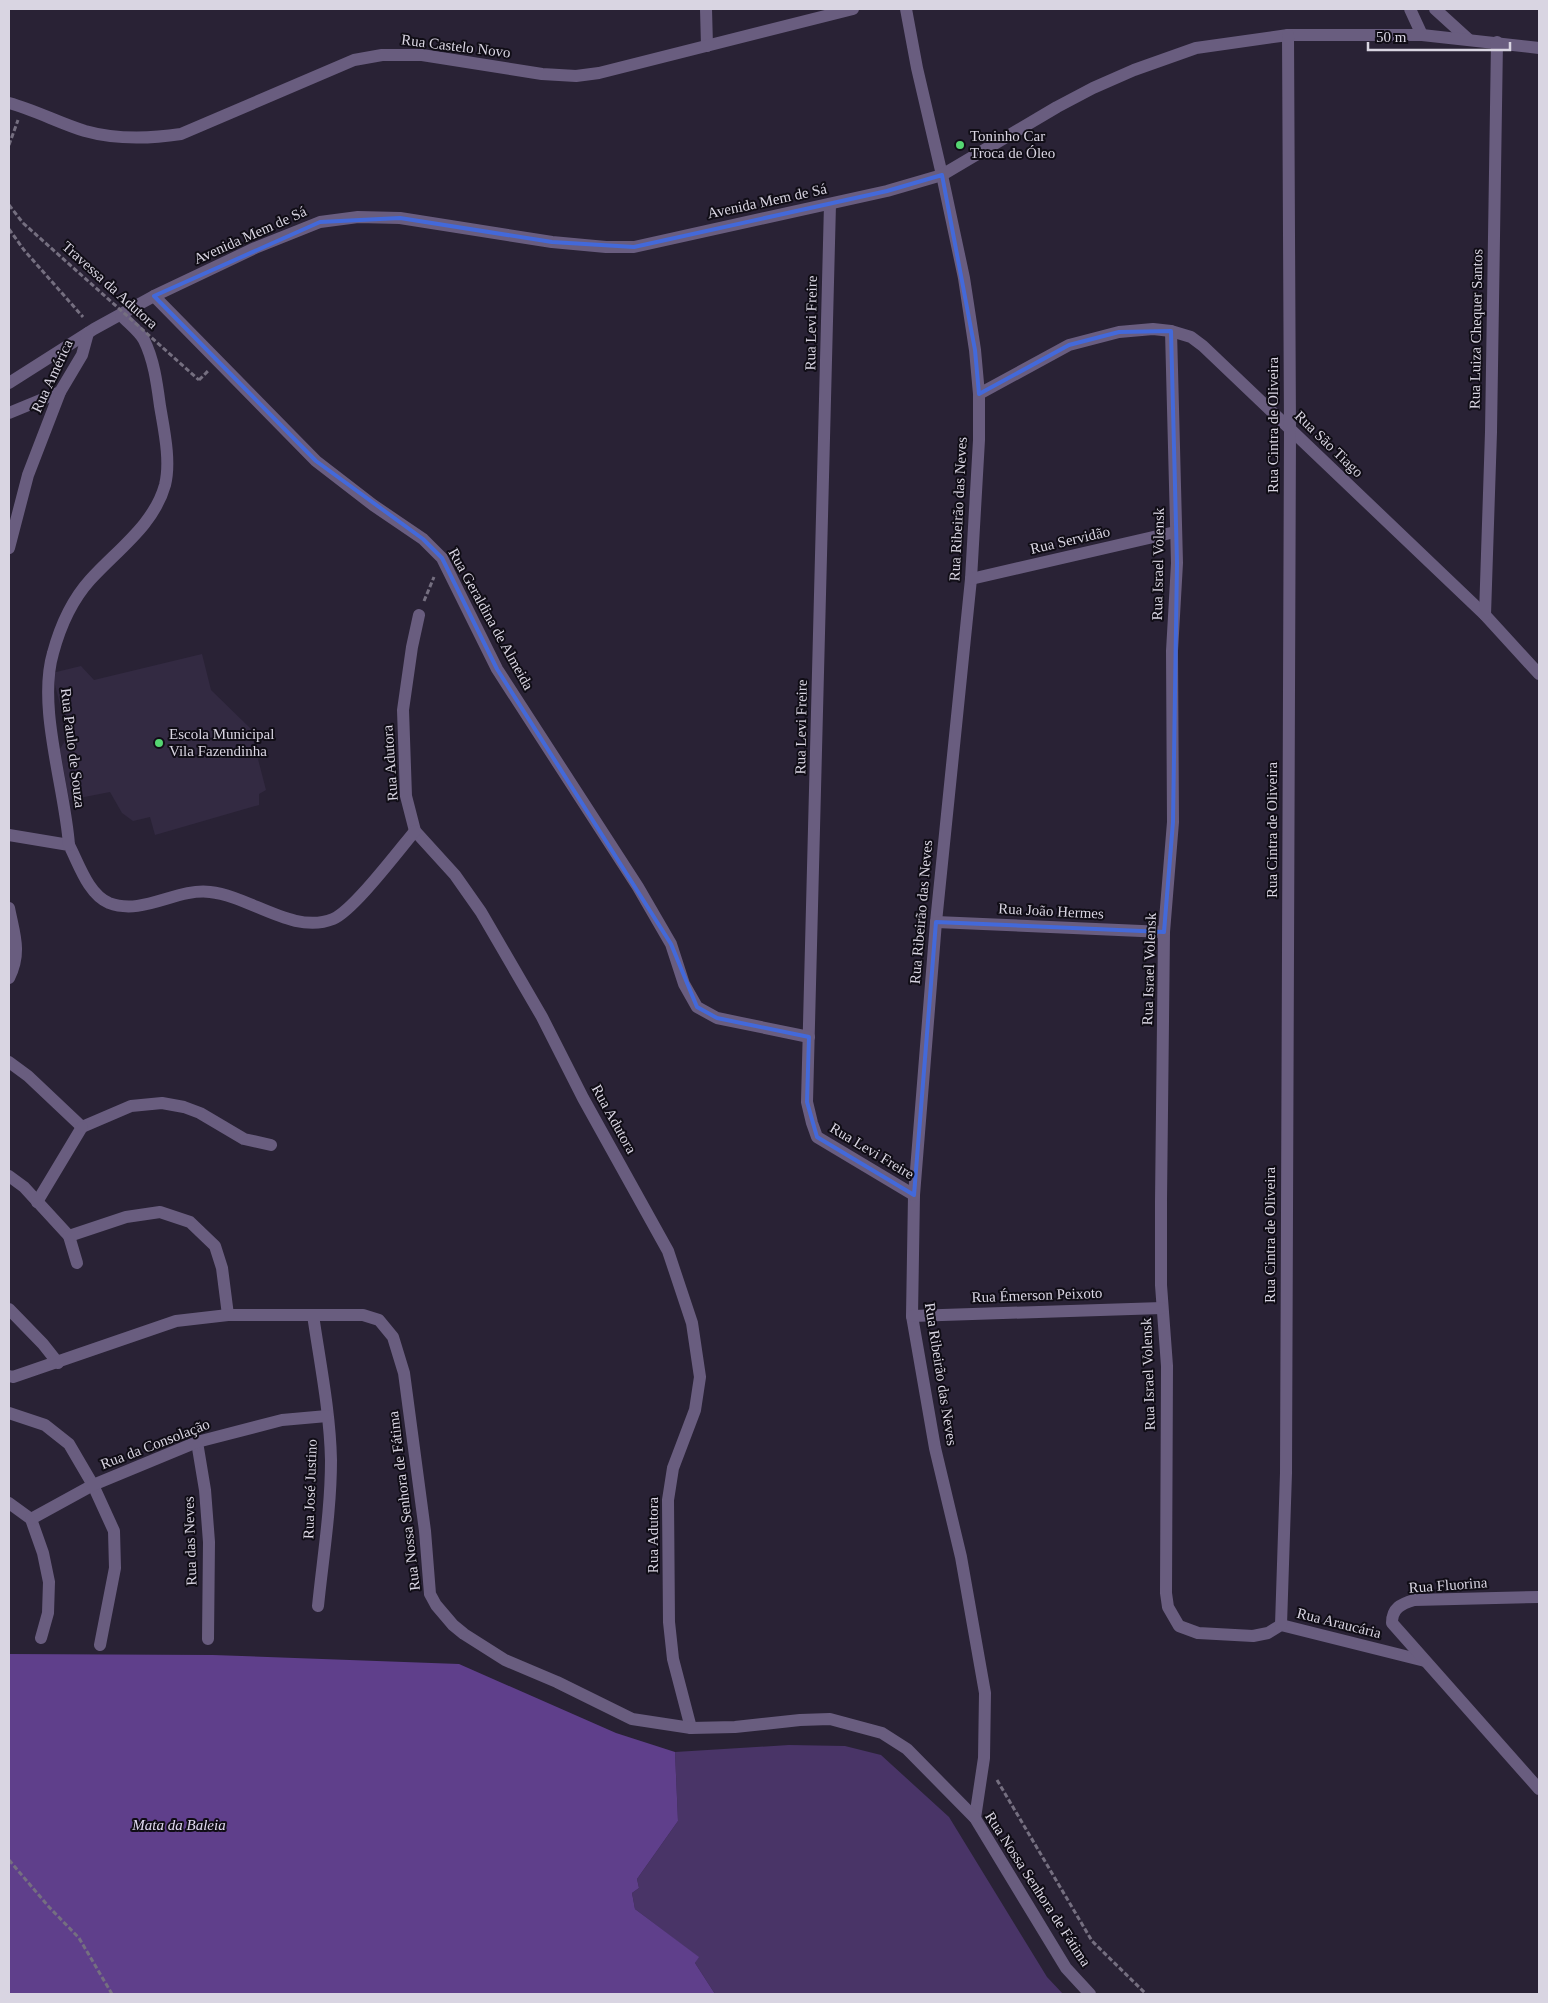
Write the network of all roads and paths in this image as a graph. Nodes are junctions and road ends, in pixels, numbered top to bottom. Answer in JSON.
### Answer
{"nodes":[{"id":1,"x":706,"y":9,"type":"edge"},
{"id":2,"x":853,"y":9,"type":"edge"},
{"id":3,"x":906,"y":9,"type":"edge"},
{"id":4,"x":1410,"y":9,"type":"edge"},
{"id":5,"x":1435,"y":9,"type":"edge"},
{"id":6,"x":1422,"y":35,"type":"junction"},
{"id":7,"x":1288,"y":36,"type":"junction"},
{"id":8,"x":1468,"y":39,"type":"junction"},
{"id":9,"x":1497,"y":42,"type":"junction"},
{"id":10,"x":707,"y":46,"type":"junction"},
{"id":11,"x":1539,"y":48,"type":"edge"},
{"id":12,"x":9,"y":104,"type":"edge"},
{"id":13,"x":23,"y":107,"type":"junction"},
{"id":14,"x":9,"y":145,"type":"edge"},
{"id":15,"x":942,"y":175,"type":"junction"},
{"id":16,"x":830,"y":204,"type":"junction"},
{"id":17,"x":9,"y":205,"type":"edge"},
{"id":18,"x":9,"y":228,"type":"edge"},
{"id":19,"x":154,"y":296,"type":"junction"},
{"id":20,"x":121,"y":315,"type":"junction"},
{"id":21,"x":91,"y":331,"type":"junction"},
{"id":22,"x":1171,"y":331,"type":"junction"},
{"id":23,"x":199,"y":380,"type":"dead end"},
{"id":24,"x":9,"y":383,"type":"edge"},
{"id":25,"x":60,"y":392,"type":"junction"},
{"id":26,"x":979,"y":394,"type":"junction"},
{"id":27,"x":9,"y":413,"type":"edge"},
{"id":28,"x":1290,"y":430,"type":"junction"},
{"id":29,"x":1176,"y":532,"type":"junction"},
{"id":30,"x":9,"y":548,"type":"edge"},
{"id":31,"x":442,"y":558,"type":"junction"},
{"id":32,"x":971,"y":579,"type":"junction"},
{"id":33,"x":419,"y":615,"type":"joint"},
{"id":34,"x":1485,"y":615,"type":"junction"},
{"id":35,"x":1539,"y":674,"type":"edge"},
{"id":36,"x":415,"y":831,"type":"junction"},
{"id":37,"x":9,"y":835,"type":"edge"},
{"id":38,"x":69,"y":845,"type":"junction"},
{"id":39,"x":9,"y":908,"type":"edge"},
{"id":40,"x":936,"y":922,"type":"junction"},
{"id":41,"x":1164,"y":932,"type":"junction"},
{"id":42,"x":9,"y":978,"type":"edge"},
{"id":43,"x":809,"y":1037,"type":"junction"},
{"id":44,"x":9,"y":1062,"type":"edge"},
{"id":45,"x":82,"y":1127,"type":"junction"},
{"id":46,"x":271,"y":1145,"type":"dead end"},
{"id":47,"x":9,"y":1176,"type":"edge"},
{"id":48,"x":914,"y":1195,"type":"junction"},
{"id":49,"x":37,"y":1202,"type":"junction"},
{"id":50,"x":69,"y":1236,"type":"junction"},
{"id":51,"x":77,"y":1263,"type":"dead end"},
{"id":52,"x":1162,"y":1308,"type":"junction"},
{"id":53,"x":9,"y":1309,"type":"edge"},
{"id":54,"x":228,"y":1315,"type":"junction"},
{"id":55,"x":313,"y":1315,"type":"junction"},
{"id":56,"x":912,"y":1316,"type":"junction"},
{"id":57,"x":58,"y":1363,"type":"junction"},
{"id":58,"x":9,"y":1376,"type":"edge"},
{"id":59,"x":9,"y":1413,"type":"edge"},
{"id":60,"x":327,"y":1416,"type":"junction"},
{"id":61,"x":197,"y":1442,"type":"junction"},
{"id":62,"x":93,"y":1485,"type":"junction"},
{"id":63,"x":9,"y":1503,"type":"edge"},
{"id":64,"x":32,"y":1519,"type":"junction"},
{"id":65,"x":1539,"y":1597,"type":"edge"},
{"id":66,"x":318,"y":1606,"type":"dead end"},
{"id":67,"x":1168,"y":1607,"type":"joint"},
{"id":68,"x":1281,"y":1625,"type":"junction"},
{"id":69,"x":41,"y":1638,"type":"dead end"},
{"id":70,"x":208,"y":1639,"type":"dead end"},
{"id":71,"x":100,"y":1644,"type":"dead end"},
{"id":72,"x":1425,"y":1661,"type":"junction"},
{"id":73,"x":691,"y":1728,"type":"junction"},
{"id":74,"x":984,"y":1758,"type":"junction"},
{"id":75,"x":1539,"y":1789,"type":"edge"},
{"id":76,"x":975,"y":1818,"type":"junction"},
{"id":77,"x":9,"y":1860,"type":"edge"},
{"id":78,"x":112,"y":1994,"type":"edge"},
{"id":79,"x":1090,"y":1994,"type":"edge"},
{"id":80,"x":1146,"y":1994,"type":"edge"}],
"edges":[{"from":1,"to":10,"type":"street"},
{"from":2,"to":10,"type":"street","name":"Rua Castelo Novo"},
{"from":3,"to":15,"type":"street","name":"Rua Ribeirão das Neves"},
{"from":4,"to":6,"type":"street"},
{"from":5,"to":8,"type":"street"},
{"from":6,"to":7,"type":"street","name":"Avenida Mem de Sá"},
{"from":6,"to":8,"type":"street","name":"Avenida Mem de Sá"},
{"from":7,"to":15,"type":"street","name":"Avenida Mem de Sá"},
{"from":7,"to":28,"type":"street","name":"Rua Cintra de Oliveira"},
{"from":8,"to":9,"type":"street","name":"Avenida Mem de Sá"},
{"from":9,"to":11,"type":"street","name":"Avenida Mem de Sá"},
{"from":9,"to":34,"type":"street","name":"Rua Luiza Chequer Santos"},
{"from":10,"to":13,"type":"street","name":"Rua Castelo Novo"},
{"from":12,"to":13,"type":"street","name":"Rua Castelo Novo"},
{"from":13,"to":14,"type":"path"},
{"from":15,"to":16,"type":"street","name":"Avenida Mem de Sá"},
{"from":15,"to":26,"type":"street","name":"Rua Ribeirão das Neves"},
{"from":16,"to":19,"type":"street","name":"Avenida Mem de Sá"},
{"from":16,"to":43,"type":"street","name":"Rua Levi Freire"},
{"from":17,"to":23,"type":"path","name":"Travessa da Adutora","bridge":true},
{"from":18,"to":21,"type":"path"},
{"from":19,"to":20,"type":"street","name":"Avenida Mem de Sá"},
{"from":19,"to":31,"type":"street","name":"Rua Geraldina de Almeida"},
{"from":20,"to":21,"type":"street","name":"Avenida Mem de Sá"},
{"from":20,"to":38,"type":"street","name":"Rua Paulo de Souza"},
{"from":21,"to":24,"type":"street","name":"Avenida Mem de Sá"},
{"from":21,"to":25,"type":"street","name":"Rua América"},
{"from":22,"to":26,"type":"street","name":"Rua São Tiago"},
{"from":22,"to":28,"type":"street","name":"Rua São Tiago"},
{"from":22,"to":29,"type":"street","name":"Rua Israel Volensk"},
{"from":25,"to":27,"type":"street"},
{"from":25,"to":30,"type":"street","name":"Rua América"},
{"from":26,"to":32,"type":"street","name":"Rua Ribeirão das Neves"},
{"from":28,"to":34,"type":"street","name":"Rua São Tiago"},
{"from":28,"to":68,"type":"street","name":"Rua Cintra de Oliveira"},
{"from":29,"to":32,"type":"street","name":"Rua Servidão"},
{"from":29,"to":41,"type":"street","name":"Rua Israel Volensk"},
{"from":31,"to":33,"type":"path"},
{"from":31,"to":43,"type":"street","name":"Rua Geraldina de Almeida"},
{"from":32,"to":40,"type":"street","name":"Rua Ribeirão das Neves"},
{"from":33,"to":36,"type":"street","name":"Rua Adutora"},
{"from":34,"to":35,"type":"street","name":"Rua São Tiago"},
{"from":36,"to":38,"type":"street","name":"Rua Paulo de Souza"},
{"from":36,"to":73,"type":"street","name":"Rua Adutora"},
{"from":37,"to":38,"type":"street"},
{"from":39,"to":42,"type":"street"},
{"from":40,"to":41,"type":"street","name":"Rua João Hermes"},
{"from":40,"to":48,"type":"street","name":"Rua Ribeirão das Neves"},
{"from":41,"to":52,"type":"street","name":"Rua Israel Volensk"},
{"from":43,"to":48,"type":"street","name":"Rua Levi Freire"},
{"from":44,"to":45,"type":"street"},
{"from":45,"to":46,"type":"street"},
{"from":45,"to":49,"type":"street"},
{"from":47,"to":49,"type":"street"},
{"from":48,"to":56,"type":"street","name":"Rua Ribeirão das Neves"},
{"from":49,"to":50,"type":"street"},
{"from":50,"to":51,"type":"street"},
{"from":50,"to":54,"type":"street"},
{"from":52,"to":56,"type":"street","name":"Rua Émerson Peixoto"},
{"from":52,"to":67,"type":"street","name":"Rua Israel Volensk"},
{"from":53,"to":57,"type":"street"},
{"from":54,"to":55,"type":"street","name":"Rua Nossa Senhora de Fátima"},
{"from":54,"to":57,"type":"street","name":"Rua Nossa Senhora de Fátima"},
{"from":55,"to":60,"type":"street","name":"Rua José Justino"},
{"from":55,"to":73,"type":"street","name":"Rua Nossa Senhora de Fátima"},
{"from":56,"to":74,"type":"street","name":"Rua Ribeirão das Neves"},
{"from":57,"to":58,"type":"street","name":"Rua Nossa Senhora de Fátima"},
{"from":59,"to":62,"type":"street"},
{"from":60,"to":61,"type":"street","name":"Rua da Consolação"},
{"from":60,"to":66,"type":"street","name":"Rua José Justino"},
{"from":61,"to":62,"type":"street","name":"Rua da Consolação"},
{"from":61,"to":70,"type":"street","name":"Rua das Neves"},
{"from":62,"to":64,"type":"street","name":"Rua da Consolação"},
{"from":62,"to":71,"type":"street"},
{"from":63,"to":64,"type":"street"},
{"from":64,"to":69,"type":"street"},
{"from":65,"to":72,"type":"street","name":"Rua Fluorina"},
{"from":67,"to":68,"type":"street","name":"Rua Araucária"},
{"from":68,"to":72,"type":"street","name":"Rua Araucária"},
{"from":72,"to":75,"type":"street"},
{"from":73,"to":76,"type":"street","name":"Rua Nossa Senhora de Fátima"},
{"from":74,"to":76,"type":"street","name":"Rua Ribeirão das Neves"},
{"from":74,"to":80,"type":"path"},
{"from":76,"to":79,"type":"street","name":"Rua Nossa Senhora de Fátima"},
{"from":77,"to":78,"type":"path"}]}
